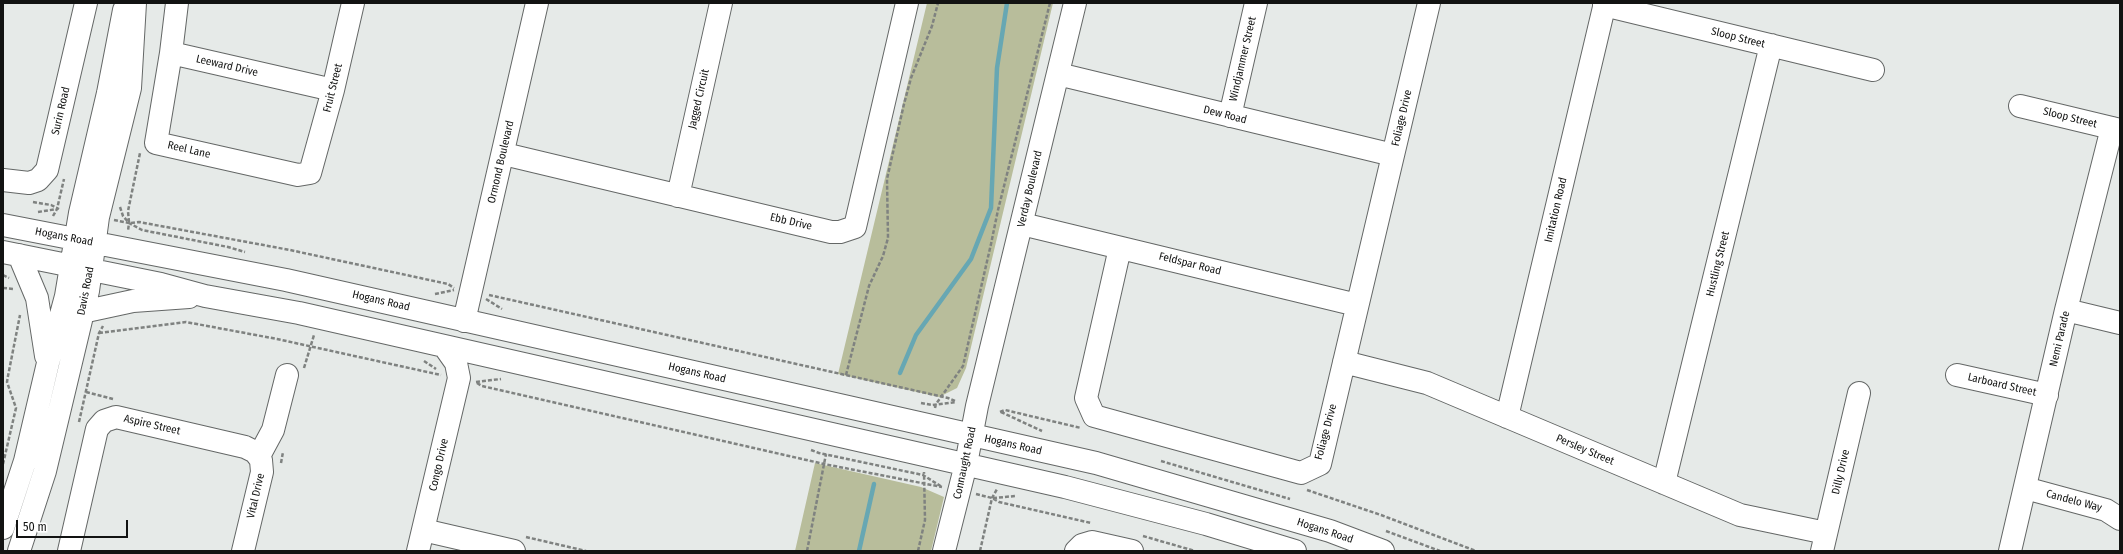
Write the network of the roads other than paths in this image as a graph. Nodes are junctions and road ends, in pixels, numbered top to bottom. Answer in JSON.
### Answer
{"nodes":[{"id":1,"x":86,"y":3,"type":"edge"},
{"id":2,"x":126,"y":3,"type":"edge"},
{"id":3,"x":136,"y":3,"type":"edge"},
{"id":4,"x":177,"y":3,"type":"edge"},
{"id":5,"x":354,"y":3,"type":"edge"},
{"id":6,"x":537,"y":3,"type":"edge"},
{"id":7,"x":721,"y":3,"type":"edge"},
{"id":8,"x":907,"y":3,"type":"edge"},
{"id":9,"x":1075,"y":3,"type":"edge"},
{"id":10,"x":1256,"y":3,"type":"edge"},
{"id":11,"x":1429,"y":3,"type":"edge"},
{"id":12,"x":1604,"y":4,"type":"edge"},
{"id":13,"x":1771,"y":46,"type":"junction"},
{"id":14,"x":171,"y":53,"type":"junction"},
{"id":15,"x":1873,"y":70,"type":"dead end"},
{"id":16,"x":1058,"y":74,"type":"junction"},
{"id":17,"x":333,"y":90,"type":"junction"},
{"id":18,"x":2020,"y":106,"type":"dead end"},
{"id":19,"x":1230,"y":116,"type":"junction"},
{"id":20,"x":2116,"y":129,"type":"edge"},
{"id":21,"x":504,"y":154,"type":"junction"},
{"id":22,"x":1393,"y":155,"type":"junction"},
{"id":23,"x":310,"y":172,"type":"joint"},
{"id":24,"x":3,"y":180,"type":"edge"},
{"id":25,"x":678,"y":196,"type":"junction"},
{"id":26,"x":1022,"y":224,"type":"junction"},
{"id":27,"x":3,"y":225,"type":"edge"},
{"id":28,"x":85,"y":241,"type":"junction"},
{"id":29,"x":1120,"y":248,"type":"junction"},
{"id":30,"x":11,"y":254,"type":"edge"},
{"id":31,"x":81,"y":268,"type":"junction"},
{"id":32,"x":204,"y":296,"type":"junction"},
{"id":33,"x":1357,"y":305,"type":"junction"},
{"id":34,"x":2066,"y":310,"type":"junction"},
{"id":35,"x":82,"y":312,"type":"junction"},
{"id":36,"x":464,"y":320,"type":"junction"},
{"id":37,"x":2120,"y":323,"type":"edge"},
{"id":38,"x":444,"y":346,"type":"junction"},
{"id":39,"x":494,"y":358,"type":"junction"},
{"id":40,"x":1344,"y":362,"type":"junction"},
{"id":41,"x":48,"y":363,"type":"junction"},
{"id":42,"x":986,"y":374,"type":"joint"},
{"id":43,"x":286,"y":375,"type":"dead end"},
{"id":44,"x":1957,"y":375,"type":"dead end"},
{"id":45,"x":459,"y":378,"type":"junction"},
{"id":46,"x":1859,"y":393,"type":"dead end"},
{"id":47,"x":2047,"y":395,"type":"junction"},
{"id":48,"x":1507,"y":417,"type":"junction"},
{"id":49,"x":971,"y":435,"type":"junction"},
{"id":50,"x":259,"y":456,"type":"junction"},
{"id":51,"x":966,"y":464,"type":"junction"},
{"id":52,"x":1664,"y":483,"type":"junction"},
{"id":53,"x":2026,"y":488,"type":"junction"},
{"id":54,"x":2120,"y":520,"type":"edge"},
{"id":55,"x":3,"y":528,"type":"edge"},
{"id":56,"x":423,"y":530,"type":"junction"},
{"id":57,"x":1824,"y":542,"type":"edge"},
{"id":58,"x":19,"y":551,"type":"edge"},
{"id":59,"x":69,"y":551,"type":"edge"},
{"id":60,"x":243,"y":551,"type":"edge"},
{"id":61,"x":418,"y":551,"type":"edge"},
{"id":62,"x":514,"y":551,"type":"edge"},
{"id":63,"x":944,"y":551,"type":"edge"},
{"id":64,"x":1076,"y":551,"type":"edge"},
{"id":65,"x":1132,"y":551,"type":"edge"},
{"id":66,"x":1296,"y":551,"type":"edge"},
{"id":67,"x":1383,"y":551,"type":"edge"},
{"id":68,"x":2010,"y":551,"type":"edge"}],
"edges":[{"from":1,"to":24,"type":"street","name":"Surin Road"},
{"from":2,"to":28,"type":"street","name":"Davis Road"},
{"from":3,"to":28,"type":"street","name":"Davis Road"},
{"from":4,"to":14,"type":"street"},
{"from":5,"to":17,"type":"street","name":"Fruit Street"},
{"from":6,"to":21,"type":"street","name":"Ormond Boulevard"},
{"from":7,"to":25,"type":"street","name":"Jagged Circuit"},
{"from":8,"to":25,"type":"street","name":"Ebb Drive"},
{"from":9,"to":16,"type":"street","name":"Verday Boulevard"},
{"from":10,"to":19,"type":"street","name":"Windjammer Street"},
{"from":11,"to":22,"type":"street","name":"Foliage Drive"},
{"from":12,"to":13,"type":"street","name":"Sloop Street"},
{"from":12,"to":48,"type":"street","name":"Imitation Road"},
{"from":13,"to":15,"type":"street","name":"Sloop Street"},
{"from":13,"to":52,"type":"street","name":"Hustling Street"},
{"from":14,"to":17,"type":"street","name":"Leeward Drive"},
{"from":14,"to":23,"type":"street","name":"Reel Lane"},
{"from":16,"to":19,"type":"street","name":"Dew Road"},
{"from":16,"to":26,"type":"street","name":"Verday Boulevard"},
{"from":17,"to":23,"type":"street","name":"Fruit Street"},
{"from":18,"to":20,"type":"street","name":"Sloop Street"},
{"from":19,"to":22,"type":"street","name":"Dew Road"},
{"from":20,"to":34,"type":"street","name":"Nemi Parade"},
{"from":21,"to":25,"type":"street","name":"Ebb Drive"},
{"from":21,"to":36,"type":"street","name":"Ormond Boulevard"},
{"from":22,"to":33,"type":"street","name":"Foliage Drive"},
{"from":26,"to":29,"type":"street","name":"Feldspar Road"},
{"from":26,"to":42,"type":"street","name":"Verday Boulevard"},
{"from":27,"to":28,"type":"street","name":"Hogans Road"},
{"from":28,"to":31,"type":"street","name":"Davis Road"},
{"from":28,"to":36,"type":"street","name":"Hogans Road"},
{"from":29,"to":33,"type":"street","name":"Feldspar Road"},
{"from":29,"to":40,"type":"street","name":"Foliage Drive"},
{"from":30,"to":31,"type":"street"},
{"from":30,"to":41,"type":"street"},
{"from":31,"to":32,"type":"street"},
{"from":31,"to":35,"type":"street","name":"Davis Road"},
{"from":31,"to":41,"type":"street","name":"Davis Road"},
{"from":32,"to":35,"type":"street"},
{"from":32,"to":38,"type":"street"},
{"from":33,"to":40,"type":"street","name":"Foliage Drive"},
{"from":34,"to":37,"type":"street"},
{"from":34,"to":47,"type":"street","name":"Nemi Parade"},
{"from":35,"to":58,"type":"street","name":"Davis Road"},
{"from":36,"to":49,"type":"street","name":"Hogans Road"},
{"from":38,"to":39,"type":"street"},
{"from":38,"to":45,"type":"street"},
{"from":39,"to":45,"type":"street"},
{"from":39,"to":51,"type":"street"},
{"from":40,"to":48,"type":"street","name":"Persley Street"},
{"from":41,"to":55,"type":"street","name":"Davis Road"},
{"from":42,"to":49,"type":"street","name":"Connaught Road"},
{"from":43,"to":50,"type":"street","name":"Vital Drive"},
{"from":44,"to":47,"type":"street","name":"Larboard Street"},
{"from":45,"to":56,"type":"street","name":"Congo Drive"},
{"from":46,"to":57,"type":"street","name":"Dilly Drive"},
{"from":47,"to":53,"type":"street","name":"Nemi Parade"},
{"from":48,"to":52,"type":"street","name":"Persley Street"},
{"from":49,"to":51,"type":"street","name":"Connaught Road"},
{"from":49,"to":67,"type":"street","name":"Hogans Road"},
{"from":50,"to":59,"type":"street","name":"Aspire Street"},
{"from":50,"to":60,"type":"street","name":"Vital Drive"},
{"from":51,"to":63,"type":"street","name":"Connaught Road"},
{"from":51,"to":66,"type":"street"},
{"from":52,"to":57,"type":"street","name":"Persley Street"},
{"from":53,"to":54,"type":"street","name":"Candelo Way"},
{"from":53,"to":68,"type":"street","name":"Nemi Parade"},
{"from":56,"to":61,"type":"street","name":"Congo Drive"},
{"from":56,"to":62,"type":"street"},
{"from":64,"to":65,"type":"street"}]}
